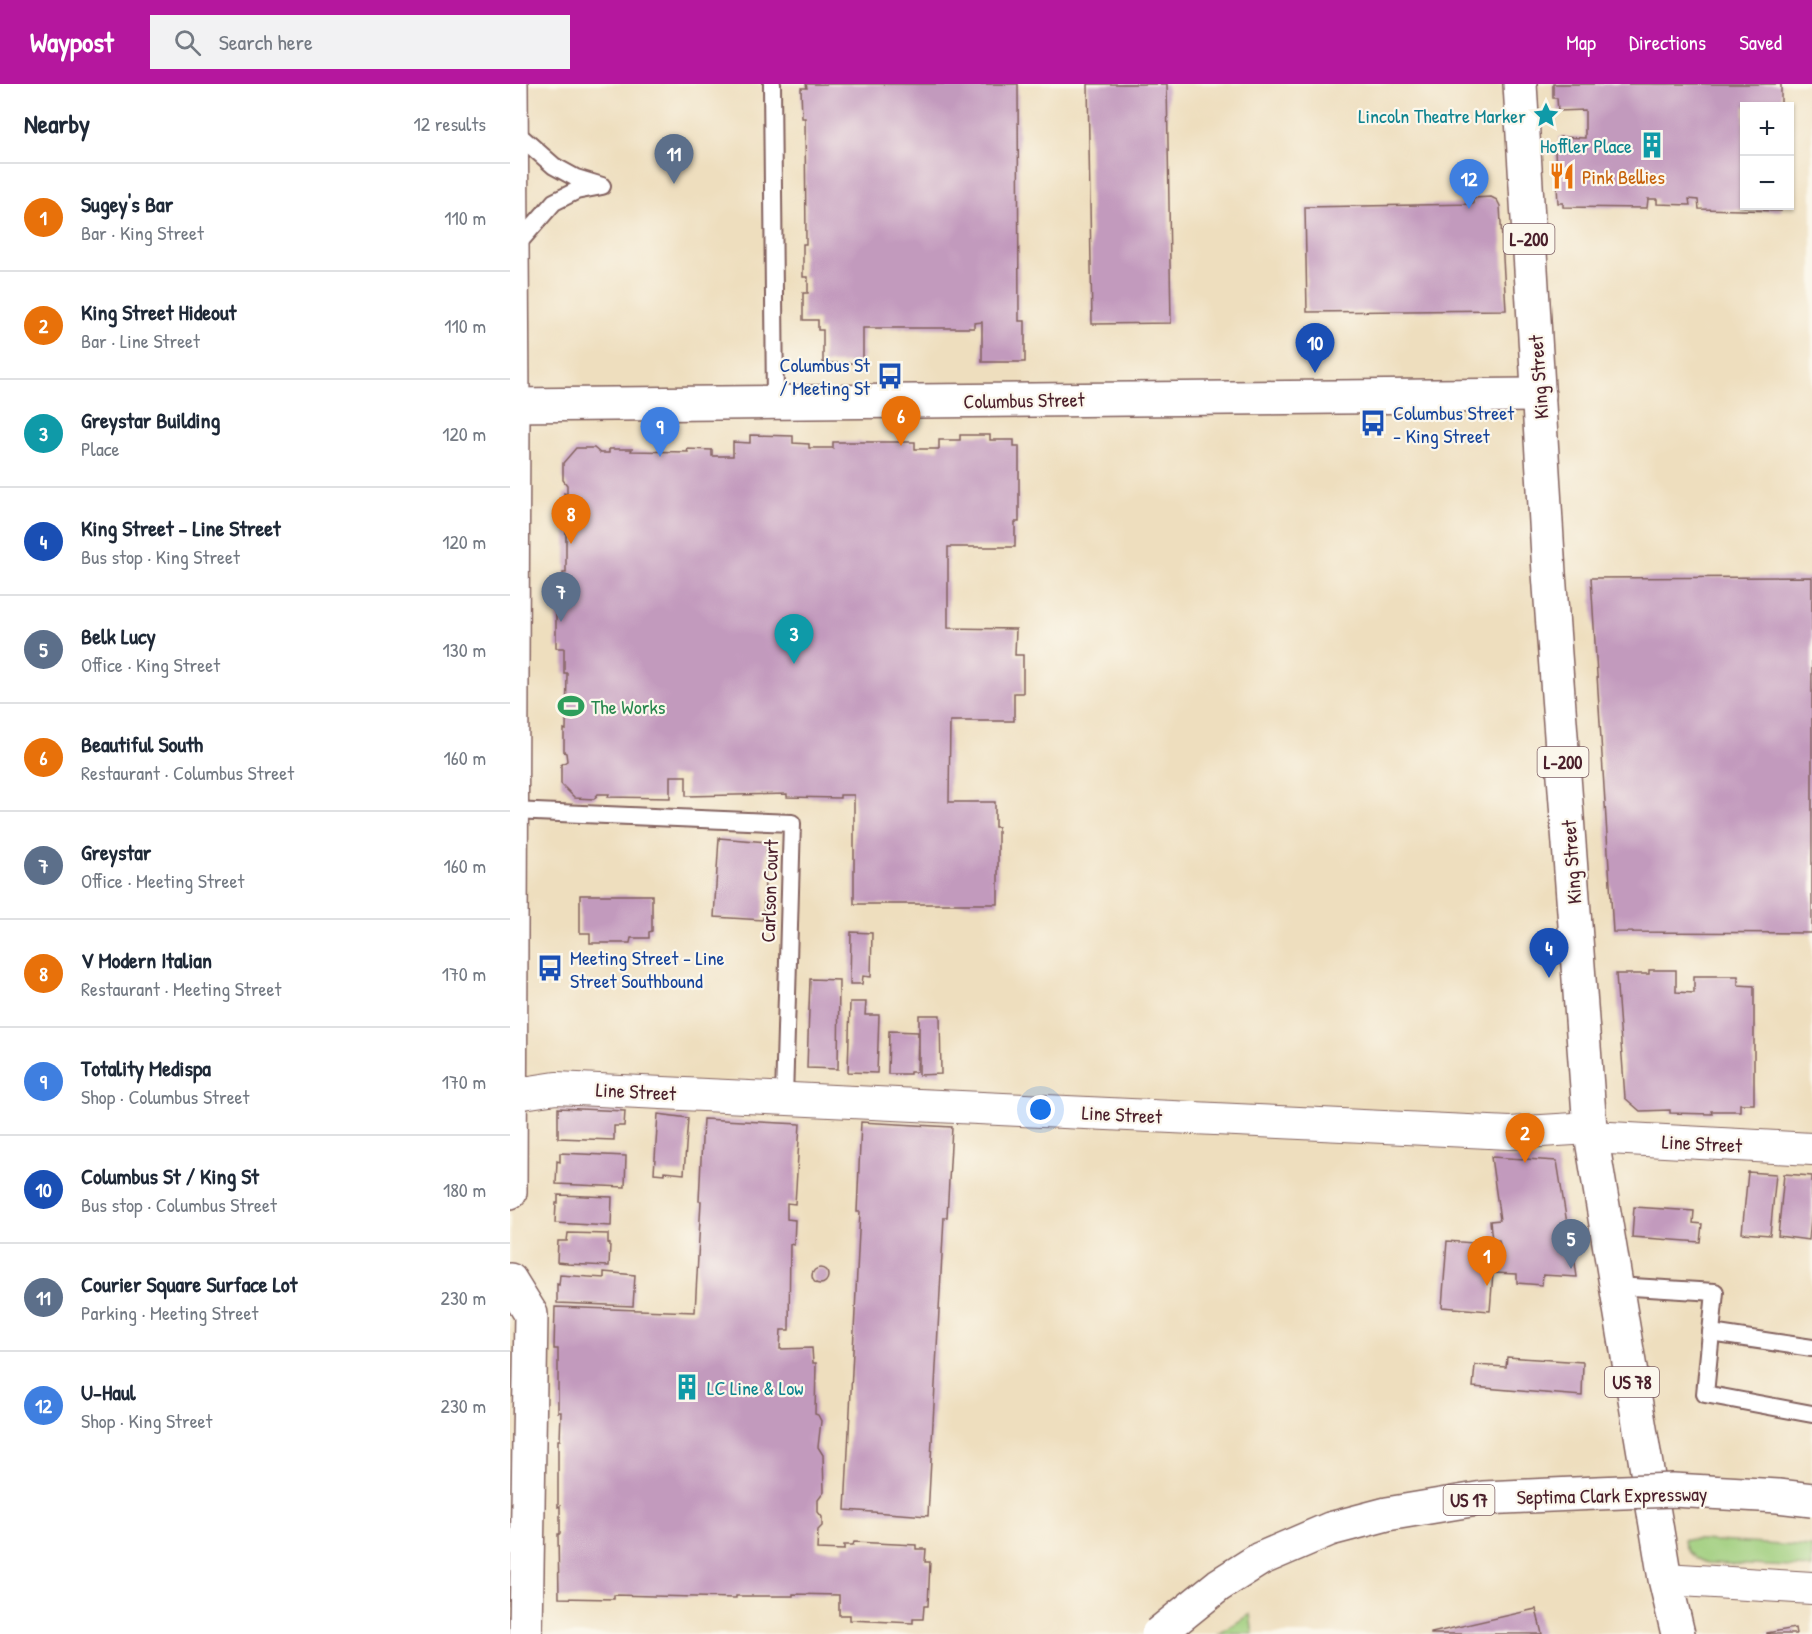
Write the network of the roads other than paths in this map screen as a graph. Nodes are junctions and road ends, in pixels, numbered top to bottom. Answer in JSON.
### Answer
{"nodes":[{"id":1,"x":512,"y":84,"type":"edge"},
{"id":2,"x":772,"y":84,"type":"edge"},
{"id":3,"x":1520,"y":84,"type":"edge"},
{"id":4,"x":512,"y":129,"type":"junction"},
{"id":5,"x":512,"y":250,"type":"junction"},
{"id":6,"x":1539,"y":394,"type":"junction"},
{"id":7,"x":775,"y":402,"type":"junction"},
{"id":8,"x":512,"y":405,"type":"edge"},
{"id":9,"x":511,"y":687,"type":"edge"},
{"id":10,"x":512,"y":811,"type":"junction"},
{"id":11,"x":511,"y":910,"type":"edge"},
{"id":12,"x":510,"y":1095,"type":"edge"},
{"id":13,"x":784,"y":1098,"type":"junction"},
{"id":14,"x":1591,"y":1133,"type":"junction"},
{"id":15,"x":1812,"y":1149,"type":"edge"},
{"id":16,"x":510,"y":1169,"type":"edge"},
{"id":17,"x":510,"y":1192,"type":"edge"},
{"id":18,"x":510,"y":1280,"type":"edge"},
{"id":19,"x":1616,"y":1286,"type":"junction"},
{"id":20,"x":1711,"y":1333,"type":"junction"},
{"id":21,"x":1812,"y":1348,"type":"edge"},
{"id":22,"x":1812,"y":1414,"type":"edge"},
{"id":23,"x":1812,"y":1500,"type":"edge"},
{"id":24,"x":1665,"y":1579,"type":"junction"},
{"id":25,"x":1812,"y":1588,"type":"edge"},
{"id":26,"x":526,"y":1634,"type":"edge"},
{"id":27,"x":1158,"y":1634,"type":"edge"},
{"id":28,"x":1678,"y":1634,"type":"edge"}],
"edges":[{"from":1,"to":4,"type":"main road"},
{"from":2,"to":7,"type":"lane"},
{"from":3,"to":6,"type":"main road","name":"King Street","number":"L-200"},
{"from":4,"to":5,"type":"main road"},
{"from":4,"to":5,"type":"lane"},
{"from":5,"to":8,"type":"main road"},
{"from":6,"to":7,"type":"main road","name":"Columbus Street"},
{"from":6,"to":14,"type":"main road","name":"King Street","number":"L-200"},
{"from":7,"to":8,"type":"main road","name":"Columbus Street"},
{"from":8,"to":9,"type":"main road"},
{"from":9,"to":10,"type":"main road"},
{"from":10,"to":11,"type":"main road"},
{"from":10,"to":13,"type":"lane","name":"Carlson Court"},
{"from":11,"to":12,"type":"main road"},
{"from":12,"to":13,"type":"street","name":"Line Street"},
{"from":12,"to":16,"type":"main road"},
{"from":13,"to":14,"type":"street","name":"Line Street"},
{"from":14,"to":15,"type":"street","name":"Line Street"},
{"from":14,"to":19,"type":"main road","name":"King Street","number":"US 78"},
{"from":16,"to":17,"type":"main road"},
{"from":18,"to":26,"type":"main road"},
{"from":19,"to":20,"type":"lane"},
{"from":19,"to":24,"type":"main road","name":"King Street","number":"US 78"},
{"from":20,"to":21,"type":"lane"},
{"from":20,"to":22,"type":"lane"},
{"from":23,"to":27,"type":"main road","name":"Septima Clark Expressway","number":"US 17","bridge":true},
{"from":24,"to":25,"type":"street"},
{"from":24,"to":28,"type":"main road","name":"King Street","number":"US 78"}]}
